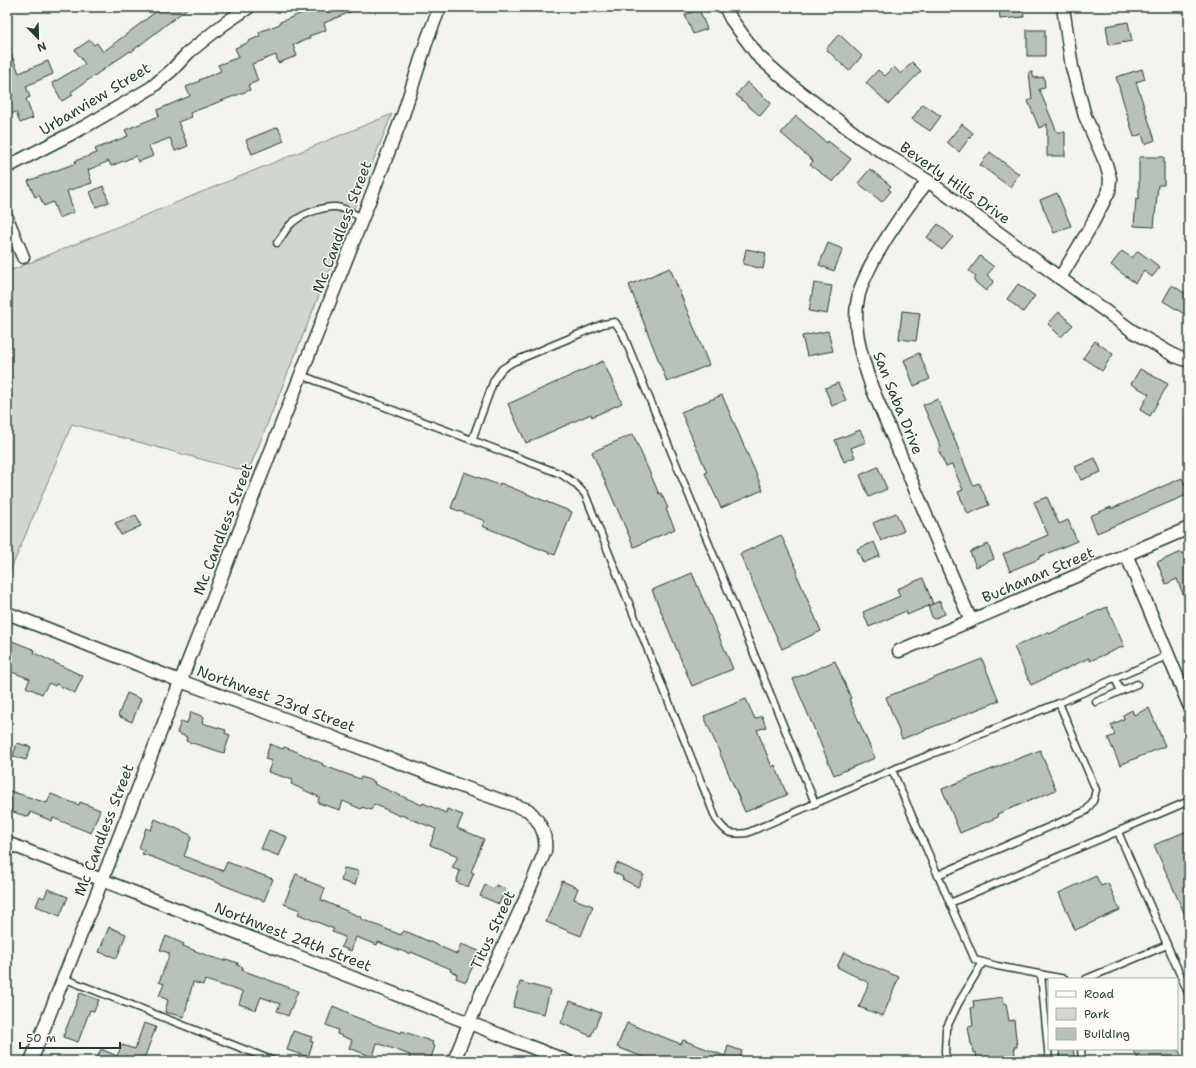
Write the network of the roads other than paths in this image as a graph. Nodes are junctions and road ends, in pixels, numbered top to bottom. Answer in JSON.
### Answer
{"nodes":[{"id":1,"x":249,"y":7,"type":"edge"},
{"id":2,"x":440,"y":7,"type":"edge"},
{"id":3,"x":725,"y":7,"type":"edge"},
{"id":4,"x":1063,"y":7,"type":"edge"},
{"id":5,"x":7,"y":167,"type":"edge"},
{"id":6,"x":928,"y":181,"type":"junction"},
{"id":7,"x":7,"y":218,"type":"edge"},
{"id":8,"x":362,"y":218,"type":"junction"},
{"id":9,"x":278,"y":243,"type":"dead end"},
{"id":10,"x":23,"y":257,"type":"dead end"},
{"id":11,"x":1060,"y":278,"type":"junction"},
{"id":12,"x":1189,"y":361,"type":"edge"},
{"id":13,"x":301,"y":375,"type":"junction"},
{"id":14,"x":472,"y":440,"type":"junction"},
{"id":15,"x":1189,"y":528,"type":"edge"},
{"id":16,"x":1126,"y":554,"type":"junction"},
{"id":17,"x":7,"y":613,"type":"edge"},
{"id":18,"x":971,"y":620,"type":"junction"},
{"id":19,"x":899,"y":651,"type":"dead end"},
{"id":20,"x":1169,"y":655,"type":"junction"},
{"id":21,"x":1115,"y":679,"type":"junction"},
{"id":22,"x":180,"y":681,"type":"junction"},
{"id":23,"x":1137,"y":684,"type":"dead end"},
{"id":24,"x":1121,"y":691,"type":"junction"},
{"id":25,"x":1096,"y":702,"type":"dead end"},
{"id":26,"x":1059,"y":703,"type":"junction"},
{"id":27,"x":1189,"y":705,"type":"edge"},
{"id":28,"x":892,"y":770,"type":"junction"},
{"id":29,"x":1189,"y":801,"type":"edge"},
{"id":30,"x":815,"y":803,"type":"junction"},
{"id":31,"x":533,"y":814,"type":"joint"},
{"id":32,"x":1118,"y":832,"type":"junction"},
{"id":33,"x":7,"y":843,"type":"edge"},
{"id":34,"x":938,"y":875,"type":"junction"},
{"id":35,"x":102,"y":880,"type":"junction"},
{"id":36,"x":950,"y":903,"type":"junction"},
{"id":37,"x":1167,"y":945,"type":"junction"},
{"id":38,"x":983,"y":962,"type":"junction"},
{"id":39,"x":1040,"y":974,"type":"junction"},
{"id":40,"x":64,"y":978,"type":"junction"},
{"id":41,"x":1060,"y":978,"type":"edge"},
{"id":42,"x":1088,"y":978,"type":"edge"},
{"id":43,"x":1189,"y":995,"type":"edge"},
{"id":44,"x":469,"y":1023,"type":"junction"},
{"id":45,"x":1081,"y":1050,"type":"edge"},
{"id":46,"x":31,"y":1061,"type":"edge"},
{"id":47,"x":274,"y":1061,"type":"edge"},
{"id":48,"x":454,"y":1061,"type":"edge"},
{"id":49,"x":567,"y":1061,"type":"edge"},
{"id":50,"x":947,"y":1061,"type":"edge"},
{"id":51,"x":1049,"y":1061,"type":"edge"},
{"id":52,"x":1082,"y":1061,"type":"edge"}],
"edges":[{"from":1,"to":5,"type":"street","name":"Urbanview Street"},
{"from":2,"to":8,"type":"street","name":"Mc Candless Street"},
{"from":3,"to":6,"type":"street","name":"Beverly Hills Drive"},
{"from":4,"to":11,"type":"street"},
{"from":6,"to":11,"type":"street","name":"Beverly Hills Drive"},
{"from":6,"to":18,"type":"street","name":"San Saba Drive"},
{"from":7,"to":10,"type":"street"},
{"from":8,"to":9,"type":"lane"},
{"from":8,"to":13,"type":"street","name":"Mc Candless Street"},
{"from":11,"to":12,"type":"street","name":"Beverly Hills Drive"},
{"from":13,"to":14,"type":"lane"},
{"from":13,"to":22,"type":"street","name":"Mc Candless Street"},
{"from":14,"to":30,"type":"lane"},
{"from":14,"to":30,"type":"lane"},
{"from":15,"to":16,"type":"street","name":"Buchanan Street"},
{"from":16,"to":18,"type":"street","name":"Buchanan Street"},
{"from":16,"to":20,"type":"street"},
{"from":17,"to":22,"type":"street","name":"Northwest 23rd Street"},
{"from":18,"to":19,"type":"street","name":"Buchanan Street"},
{"from":20,"to":21,"type":"lane"},
{"from":20,"to":27,"type":"street"},
{"from":21,"to":24,"type":"lane"},
{"from":21,"to":26,"type":"lane"},
{"from":22,"to":31,"type":"street","name":"Northwest 23rd Street"},
{"from":22,"to":35,"type":"street","name":"Mc Candless Street"},
{"from":23,"to":24,"type":"lane"},
{"from":24,"to":25,"type":"lane"},
{"from":26,"to":28,"type":"lane"},
{"from":26,"to":34,"type":"lane"},
{"from":28,"to":30,"type":"lane"},
{"from":28,"to":34,"type":"lane"},
{"from":29,"to":32,"type":"lane"},
{"from":31,"to":44,"type":"street","name":"Titus Street"},
{"from":32,"to":36,"type":"lane"},
{"from":32,"to":37,"type":"lane"},
{"from":33,"to":35,"type":"street","name":"Northwest 24th Street"},
{"from":34,"to":36,"type":"lane"},
{"from":35,"to":40,"type":"street","name":"Mc Candless Street"},
{"from":35,"to":44,"type":"street","name":"Northwest 24th Street"},
{"from":36,"to":38,"type":"lane"},
{"from":37,"to":42,"type":"lane"},
{"from":37,"to":43,"type":"lane"},
{"from":38,"to":39,"type":"lane"},
{"from":38,"to":50,"type":"lane"},
{"from":39,"to":41,"type":"lane"},
{"from":39,"to":51,"type":"lane"},
{"from":40,"to":46,"type":"street","name":"Mc Candless Street"},
{"from":40,"to":47,"type":"lane"},
{"from":44,"to":48,"type":"street","name":"Titus Street"},
{"from":44,"to":49,"type":"street","name":"Northwest 24th Street"},
{"from":45,"to":52,"type":"lane"}]}
